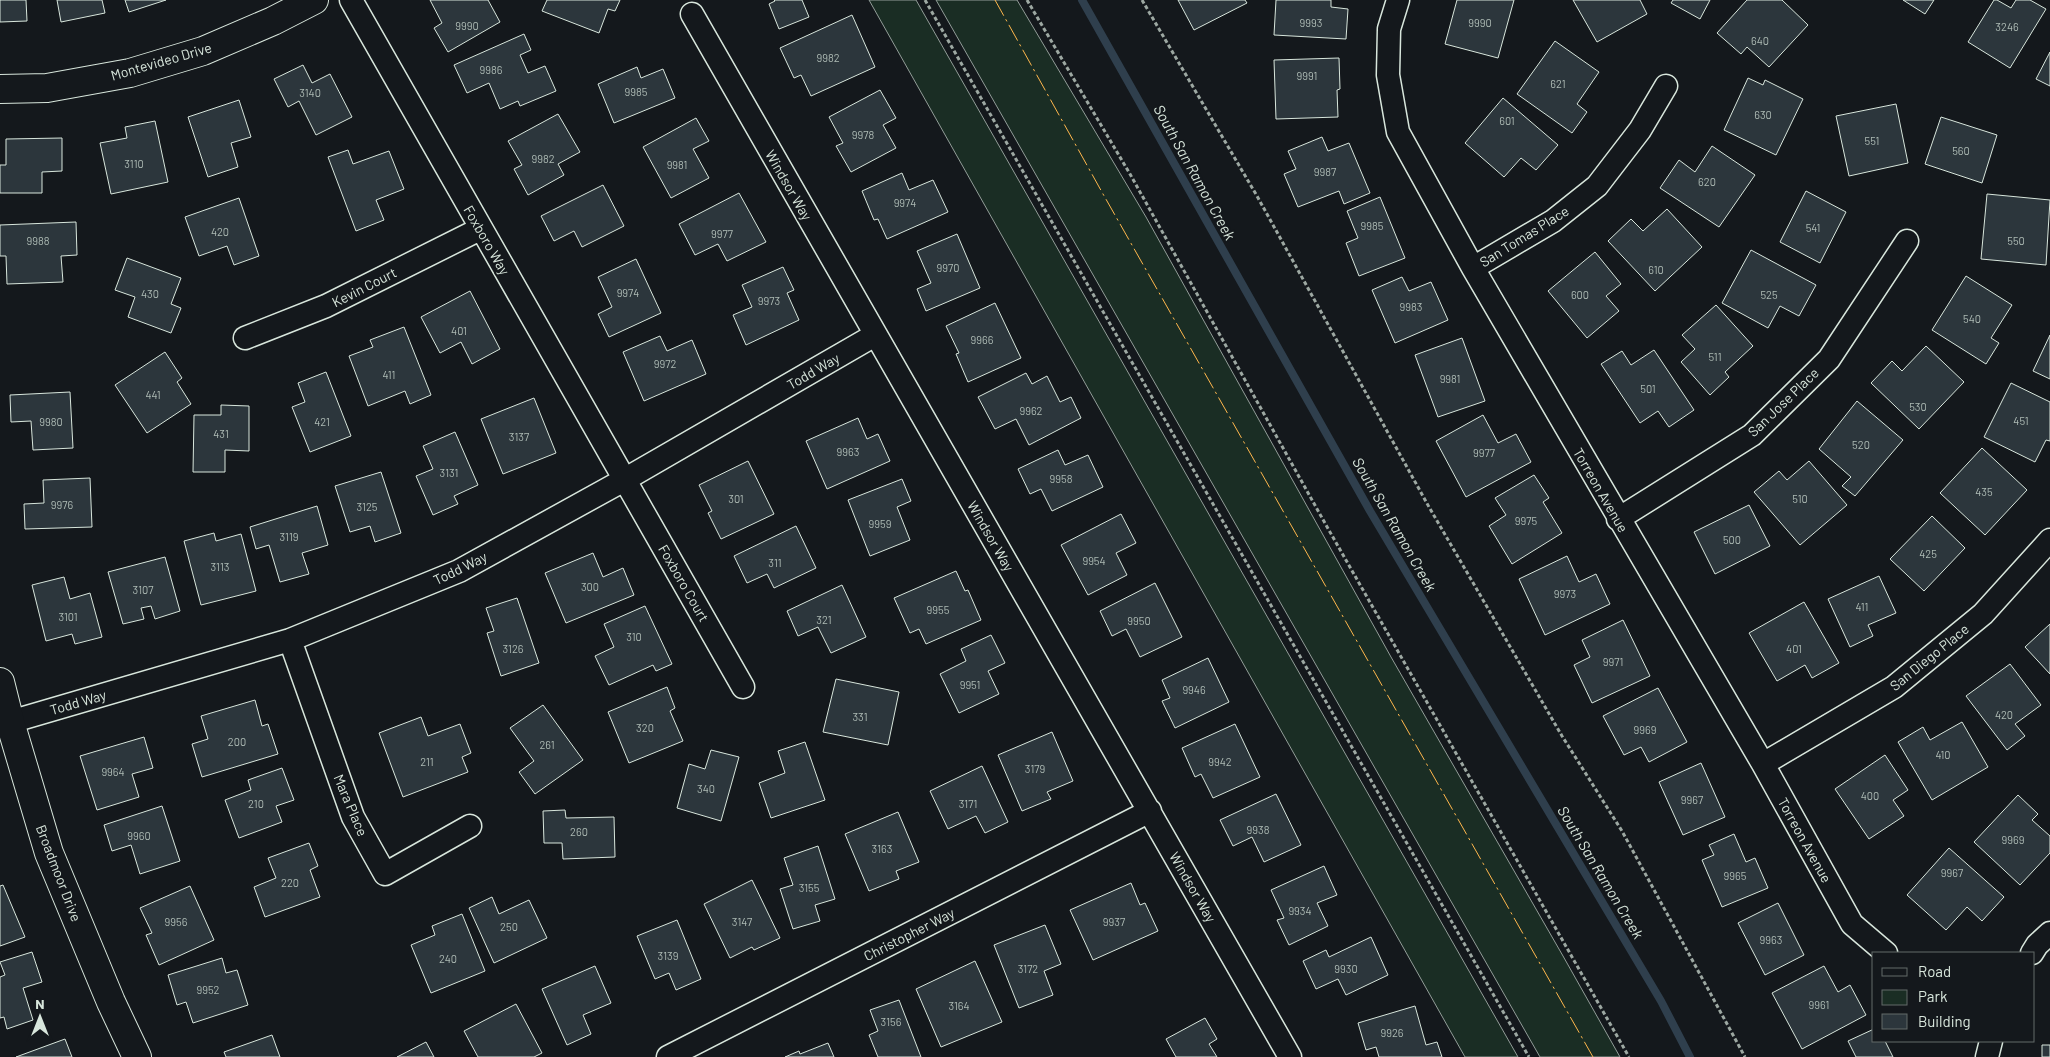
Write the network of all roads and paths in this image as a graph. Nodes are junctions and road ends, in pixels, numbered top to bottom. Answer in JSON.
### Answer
{"nodes":[{"id":1,"x":314,"y":0,"type":"edge"},
{"id":2,"x":351,"y":0,"type":"edge"},
{"id":3,"x":925,"y":0,"type":"edge"},
{"id":4,"x":1027,"y":0,"type":"edge"},
{"id":5,"x":1142,"y":0,"type":"edge"},
{"id":6,"x":1398,"y":0,"type":"edge"},
{"id":7,"x":692,"y":14,"type":"dead end"},
{"id":8,"x":1666,"y":86,"type":"dead end"},
{"id":9,"x":0,"y":89,"type":"edge"},
{"id":10,"x":480,"y":229,"type":"junction"},
{"id":11,"x":1907,"y":241,"type":"dead end"},
{"id":12,"x":1473,"y":268,"type":"junction"},
{"id":13,"x":875,"y":335,"type":"junction"},
{"id":14,"x":245,"y":338,"type":"dead end"},
{"id":15,"x":624,"y":480,"type":"junction"},
{"id":16,"x":1618,"y":519,"type":"junction"},
{"id":17,"x":2050,"y":540,"type":"edge"},
{"id":18,"x":290,"y":640,"type":"junction"},
{"id":19,"x":0,"y":682,"type":"edge"},
{"id":20,"x":743,"y":687,"type":"dead end"},
{"id":21,"x":10,"y":722,"type":"junction"},
{"id":22,"x":1762,"y":764,"type":"junction"},
{"id":23,"x":1150,"y":811,"type":"junction"},
{"id":24,"x":470,"y":826,"type":"dead end"},
{"id":25,"x":2050,"y":934,"type":"edge"},
{"id":26,"x":1885,"y":952,"type":"edge"},
{"id":27,"x":2033,"y":952,"type":"edge"},
{"id":28,"x":1990,"y":1042,"type":"edge"},
{"id":29,"x":137,"y":1057,"type":"edge"},
{"id":30,"x":668,"y":1057,"type":"edge"},
{"id":31,"x":1290,"y":1057,"type":"edge"},
{"id":32,"x":1529,"y":1057,"type":"edge"},
{"id":33,"x":1629,"y":1057,"type":"edge"},
{"id":34,"x":1745,"y":1057,"type":"edge"},
{"id":35,"x":1987,"y":1057,"type":"edge"}],
"edges":[{"from":1,"to":9,"type":"street","name":"Montevideo Drive"},
{"from":2,"to":10,"type":"street","name":"Foxboro Way"},
{"from":3,"to":32,"type":"path"},
{"from":4,"to":33,"type":"path"},
{"from":5,"to":34,"type":"path"},
{"from":6,"to":12,"type":"street","name":"Torreon Avenue"},
{"from":7,"to":13,"type":"street","name":"Windsor Way"},
{"from":8,"to":12,"type":"street","name":"San Tomas Place"},
{"from":10,"to":14,"type":"street","name":"Kevin Court"},
{"from":10,"to":15,"type":"street","name":"Foxboro Way"},
{"from":11,"to":16,"type":"street","name":"San Jose Place"},
{"from":12,"to":16,"type":"street","name":"Torreon Avenue"},
{"from":13,"to":15,"type":"street","name":"Todd Way"},
{"from":13,"to":23,"type":"street","name":"Windsor Way"},
{"from":15,"to":18,"type":"street","name":"Todd Way"},
{"from":15,"to":20,"type":"street","name":"Foxboro Court"},
{"from":16,"to":22,"type":"street","name":"Torreon Avenue"},
{"from":17,"to":22,"type":"street","name":"San Diego Place"},
{"from":18,"to":21,"type":"street","name":"Todd Way"},
{"from":18,"to":24,"type":"street","name":"Mara Place"},
{"from":19,"to":21,"type":"street","name":"Broadmoor Drive"},
{"from":21,"to":29,"type":"street","name":"Broadmoor Drive"},
{"from":22,"to":26,"type":"street","name":"Torreon Avenue"},
{"from":23,"to":30,"type":"street","name":"Christopher Way"},
{"from":23,"to":31,"type":"street","name":"Windsor Way"},
{"from":25,"to":27,"type":"street"},
{"from":28,"to":35,"type":"street"}]}
